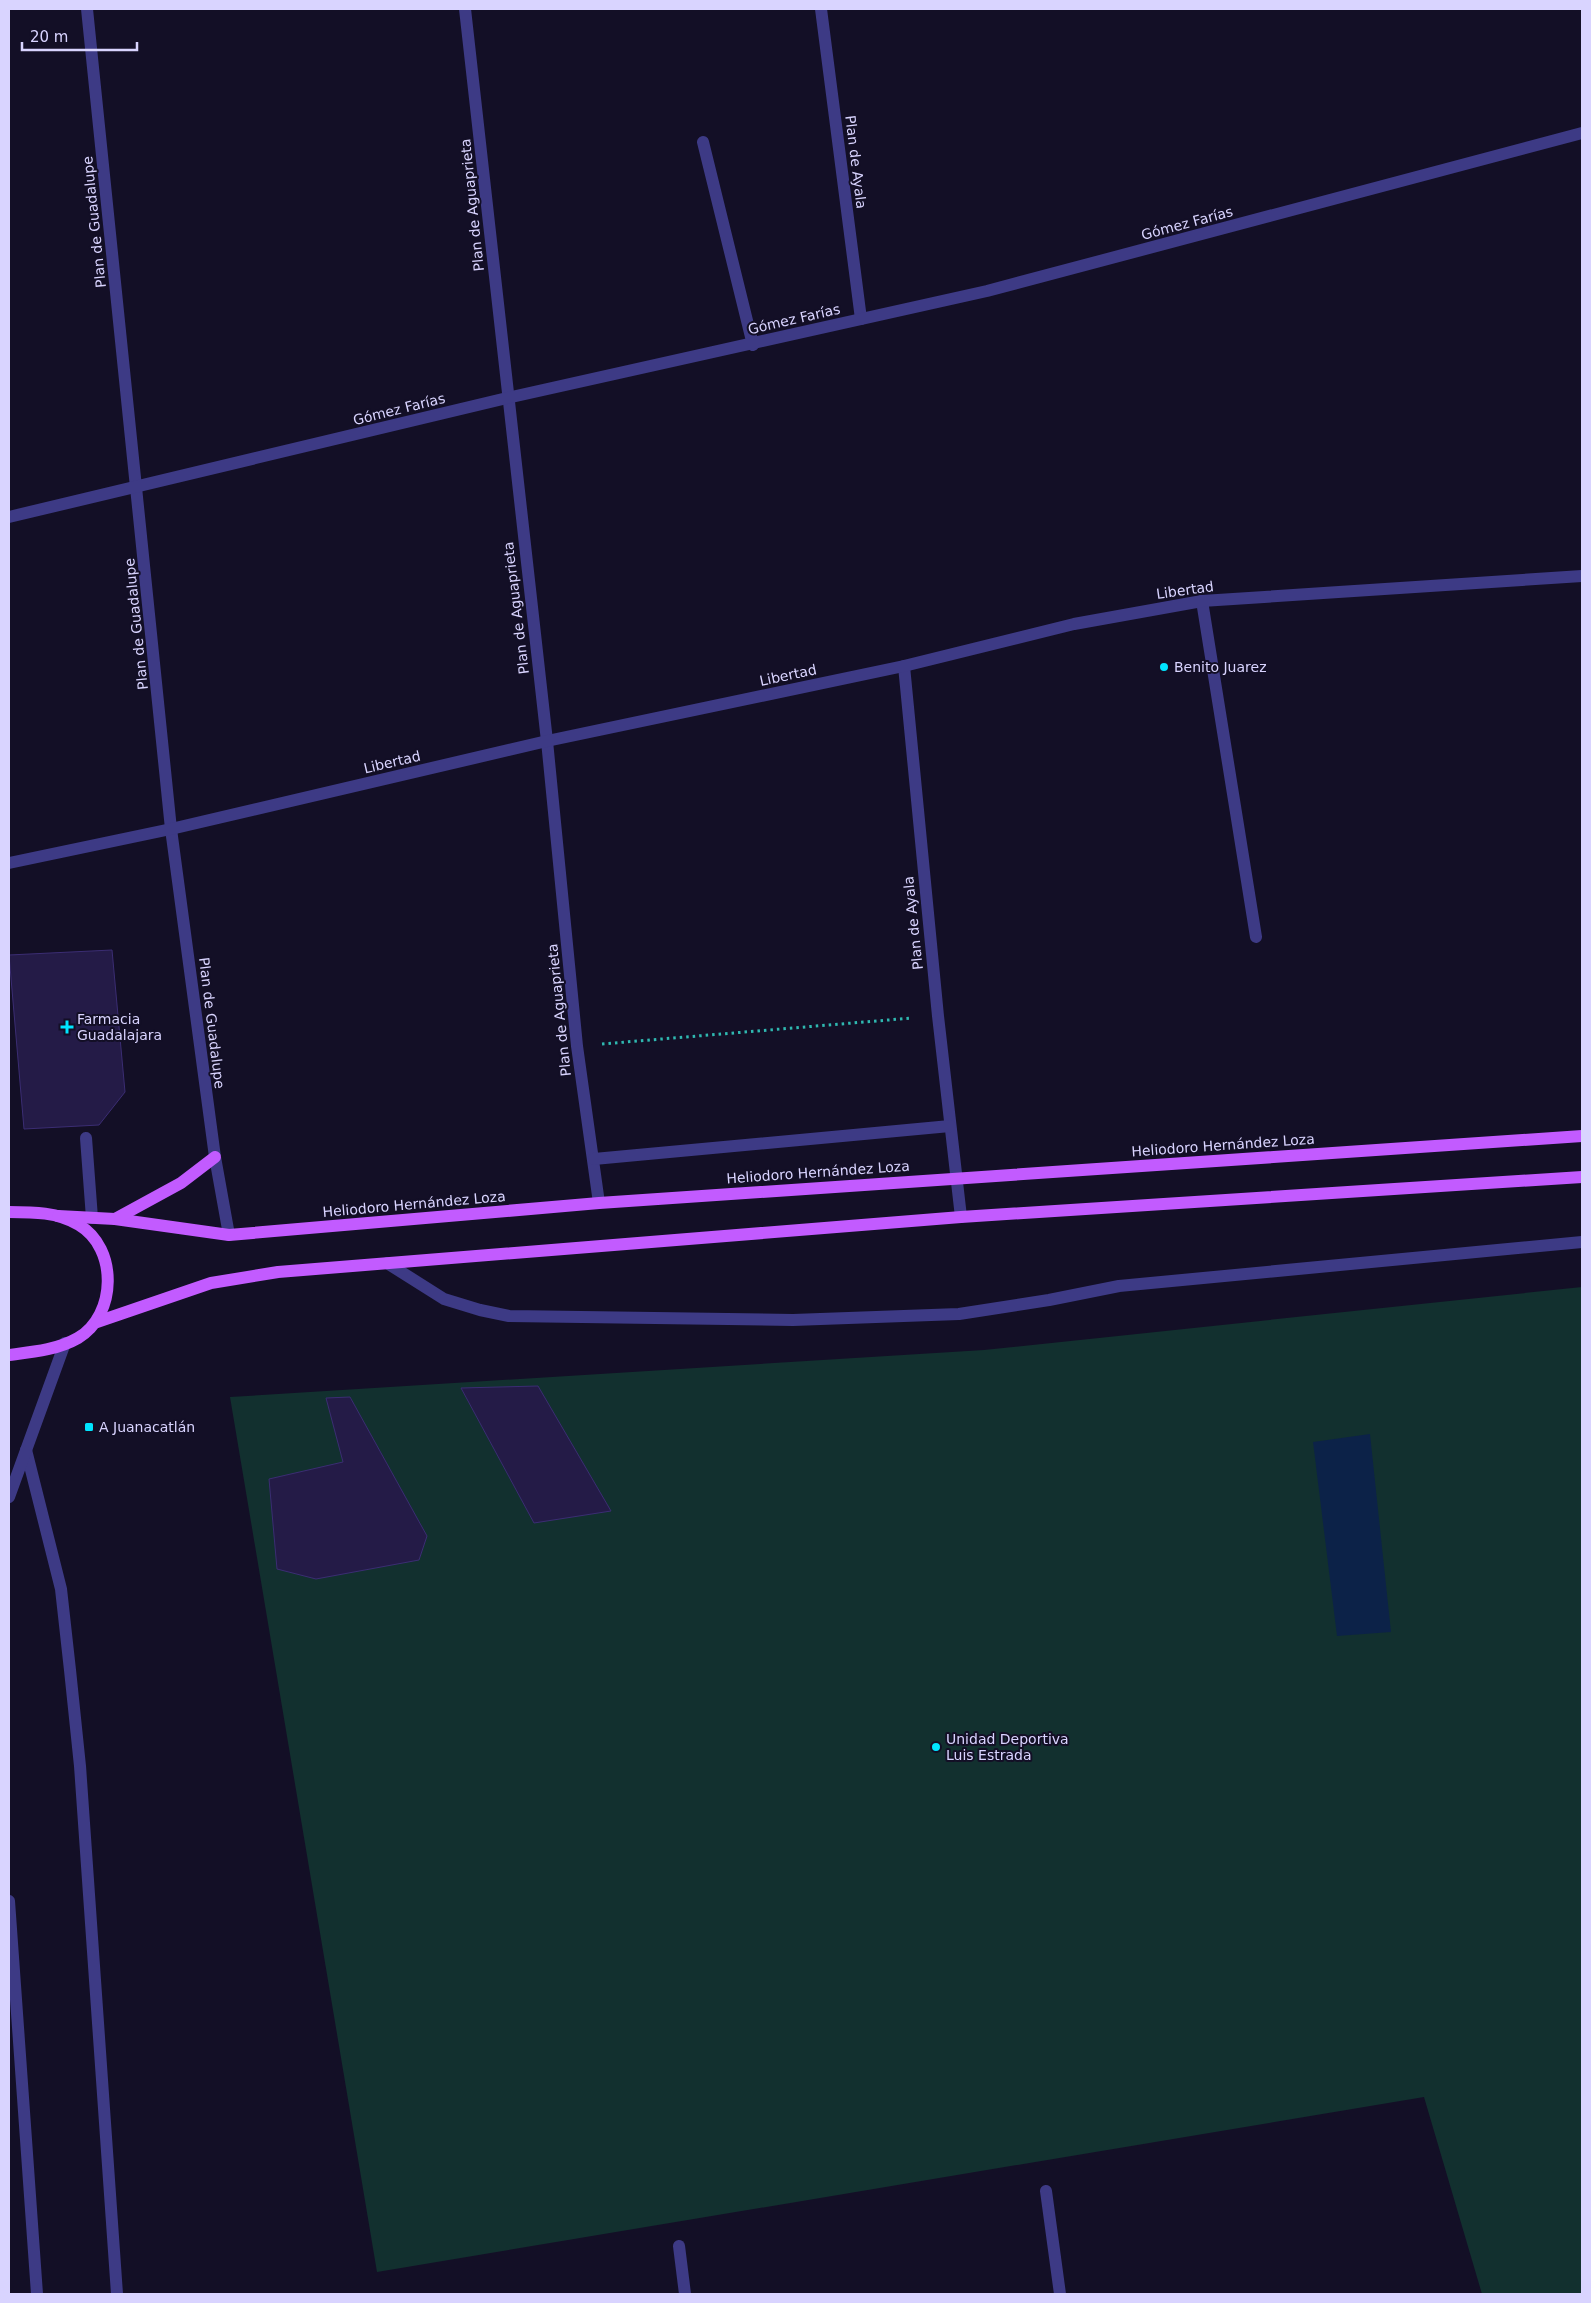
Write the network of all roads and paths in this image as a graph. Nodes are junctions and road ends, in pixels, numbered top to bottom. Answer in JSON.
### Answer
{"nodes":[{"id":1,"x":87,"y":9,"type":"edge"},
{"id":2,"x":466,"y":9,"type":"edge"},
{"id":3,"x":821,"y":9,"type":"edge"},
{"id":4,"x":1582,"y":133,"type":"edge"},
{"id":5,"x":703,"y":142,"type":"dead end"},
{"id":6,"x":861,"y":319,"type":"junction"},
{"id":7,"x":753,"y":345,"type":"junction"},
{"id":8,"x":507,"y":398,"type":"junction"},
{"id":9,"x":137,"y":488,"type":"junction"},
{"id":10,"x":9,"y":517,"type":"edge"},
{"id":11,"x":1582,"y":576,"type":"edge"},
{"id":12,"x":1202,"y":601,"type":"junction"},
{"id":13,"x":904,"y":666,"type":"junction"},
{"id":14,"x":547,"y":742,"type":"junction"},
{"id":15,"x":172,"y":829,"type":"junction"},
{"id":16,"x":9,"y":863,"type":"edge"},
{"id":17,"x":1256,"y":937,"type":"dead end"},
{"id":18,"x":938,"y":1016,"type":"junction"},
{"id":19,"x":577,"y":1046,"type":"junction"},
{"id":20,"x":950,"y":1126,"type":"junction"},
{"id":21,"x":1582,"y":1136,"type":"edge"},
{"id":22,"x":86,"y":1138,"type":"dead end"},
{"id":23,"x":214,"y":1157,"type":"junction"},
{"id":24,"x":594,"y":1159,"type":"junction"},
{"id":25,"x":957,"y":1177,"type":"junction"},
{"id":26,"x":1582,"y":1177,"type":"edge"},
{"id":27,"x":599,"y":1203,"type":"junction"},
{"id":28,"x":9,"y":1212,"type":"edge"},
{"id":29,"x":58,"y":1216,"type":"junction"},
{"id":30,"x":961,"y":1217,"type":"junction"},
{"id":31,"x":92,"y":1218,"type":"junction"},
{"id":32,"x":115,"y":1219,"type":"junction"},
{"id":33,"x":229,"y":1235,"type":"junction"},
{"id":34,"x":1582,"y":1242,"type":"edge"},
{"id":35,"x":387,"y":1263,"type":"junction"},
{"id":36,"x":97,"y":1322,"type":"junction"},
{"id":37,"x":66,"y":1343,"type":"junction"},
{"id":38,"x":9,"y":1355,"type":"edge"},
{"id":39,"x":26,"y":1450,"type":"junction"},
{"id":40,"x":9,"y":1497,"type":"edge"},
{"id":41,"x":9,"y":1901,"type":"edge"},
{"id":42,"x":1046,"y":2191,"type":"dead end"},
{"id":43,"x":679,"y":2246,"type":"dead end"},
{"id":44,"x":37,"y":2294,"type":"edge"},
{"id":45,"x":117,"y":2294,"type":"edge"},
{"id":46,"x":685,"y":2294,"type":"edge"},
{"id":47,"x":1060,"y":2294,"type":"edge"}],
"edges":[{"from":1,"to":9,"type":"street","name":"Plan de Guadalupe"},
{"from":2,"to":8,"type":"street","name":"Plan de Aguaprieta"},
{"from":3,"to":6,"type":"street","name":"Plan de Ayala"},
{"from":4,"to":6,"type":"street","name":"Gómez Farías"},
{"from":5,"to":7,"type":"street"},
{"from":6,"to":7,"type":"street","name":"Gómez Farías"},
{"from":7,"to":8,"type":"street","name":"Gómez Farías"},
{"from":8,"to":9,"type":"street","name":"Gómez Farías"},
{"from":8,"to":14,"type":"street","name":"Plan de Aguaprieta"},
{"from":9,"to":10,"type":"street","name":"Gómez Farías"},
{"from":9,"to":15,"type":"street","name":"Plan de Guadalupe"},
{"from":11,"to":12,"type":"street","name":"Libertad"},
{"from":12,"to":13,"type":"street","name":"Libertad"},
{"from":12,"to":17,"type":"street"},
{"from":13,"to":14,"type":"street","name":"Libertad"},
{"from":13,"to":18,"type":"street","name":"Plan de Ayala"},
{"from":14,"to":15,"type":"street","name":"Libertad"},
{"from":14,"to":19,"type":"street","name":"Plan de Aguaprieta"},
{"from":15,"to":16,"type":"street","name":"Libertad"},
{"from":15,"to":23,"type":"street","name":"Plan de Guadalupe"},
{"from":18,"to":19,"type":"path"},
{"from":18,"to":20,"type":"street","name":"Plan de Ayala"},
{"from":19,"to":24,"type":"street","name":"Plan de Aguaprieta"},
{"from":20,"to":24,"type":"street"},
{"from":20,"to":25,"type":"street","name":"Plan de Ayala"},
{"from":21,"to":25,"type":"main road","name":"Heliodoro Hernández Loza"},
{"from":22,"to":31,"type":"street"},
{"from":23,"to":32,"type":"main road"},
{"from":23,"to":33,"type":"street","name":"Plan de Guadalupe"},
{"from":24,"to":27,"type":"street","name":"Plan de Aguaprieta"},
{"from":25,"to":27,"type":"main road","name":"Heliodoro Hernández Loza"},
{"from":25,"to":30,"type":"street","name":"Plan de Ayala"},
{"from":26,"to":30,"type":"main road"},
{"from":27,"to":33,"type":"main road","name":"Heliodoro Hernández Loza"},
{"from":28,"to":29,"type":"main road","name":"Heliodoro Hernández Loza"},
{"from":29,"to":31,"type":"main road","name":"Heliodoro Hernández Loza"},
{"from":29,"to":36,"type":"main road"},
{"from":30,"to":35,"type":"main road"},
{"from":31,"to":32,"type":"main road","name":"Heliodoro Hernández Loza"},
{"from":32,"to":33,"type":"main road","name":"Heliodoro Hernández Loza"},
{"from":34,"to":35,"type":"street"},
{"from":35,"to":36,"type":"main road"},
{"from":36,"to":37,"type":"main road"},
{"from":37,"to":38,"type":"main road"},
{"from":37,"to":39,"type":"street"},
{"from":39,"to":40,"type":"street"},
{"from":39,"to":45,"type":"street"},
{"from":41,"to":44,"type":"street"},
{"from":42,"to":47,"type":"street"},
{"from":43,"to":46,"type":"street"}]}
